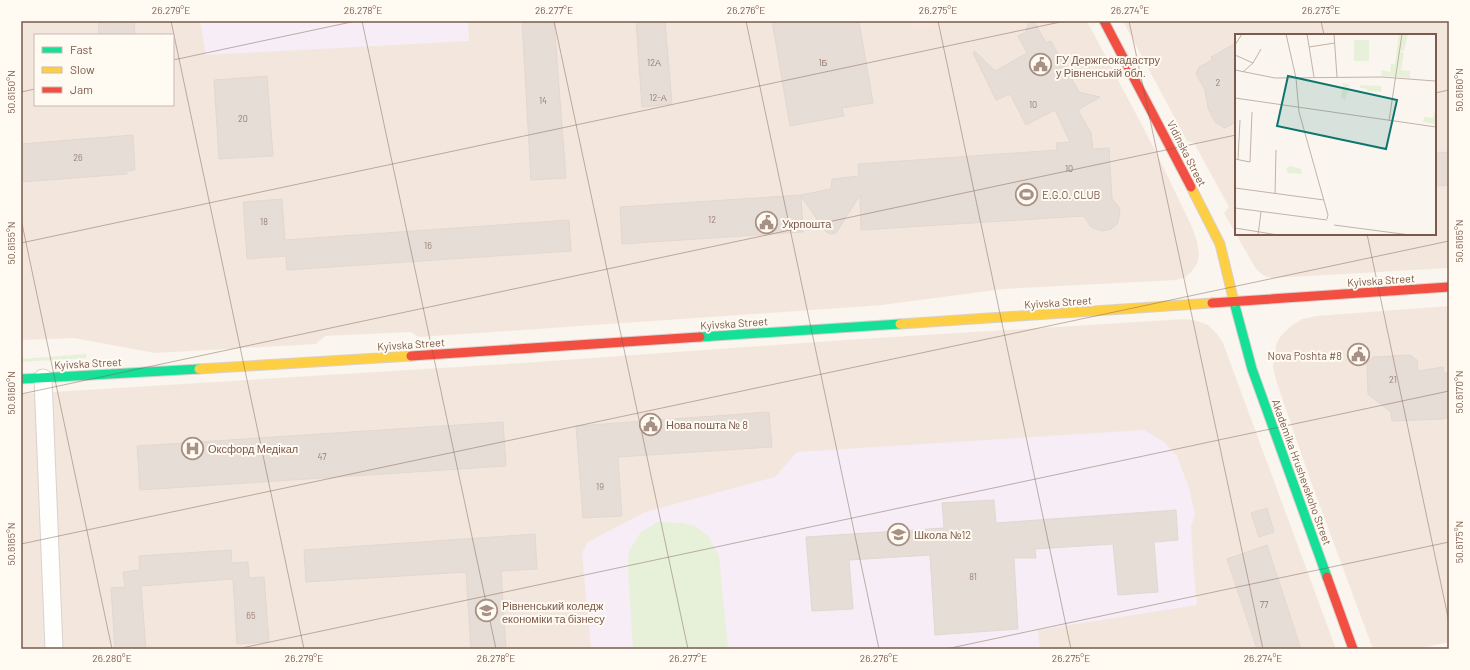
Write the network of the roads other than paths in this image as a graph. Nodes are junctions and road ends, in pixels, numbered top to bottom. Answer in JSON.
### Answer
{"nodes":[{"id":1,"x":1104,"y":21,"type":"edge"},
{"id":2,"x":1449,"y":287,"type":"edge"},
{"id":3,"x":1234,"y":302,"type":"junction"},
{"id":4,"x":43,"y":378,"type":"junction"},
{"id":5,"x":21,"y":379,"type":"edge"},
{"id":6,"x":54,"y":649,"type":"edge"},
{"id":7,"x":1353,"y":649,"type":"edge"}],
"edges":[{"from":1,"to":3,"type":"main road","name":"Vidinska Street"},
{"from":2,"to":3,"type":"main road","name":"Kyivska Street"},
{"from":3,"to":4,"type":"main road","name":"Kyivska Street"},
{"from":3,"to":7,"type":"main road","name":"Akademika Hrushevskoho Street"},
{"from":4,"to":5,"type":"main road","name":"Kyivska Street"},
{"from":4,"to":6,"type":"street"}]}
